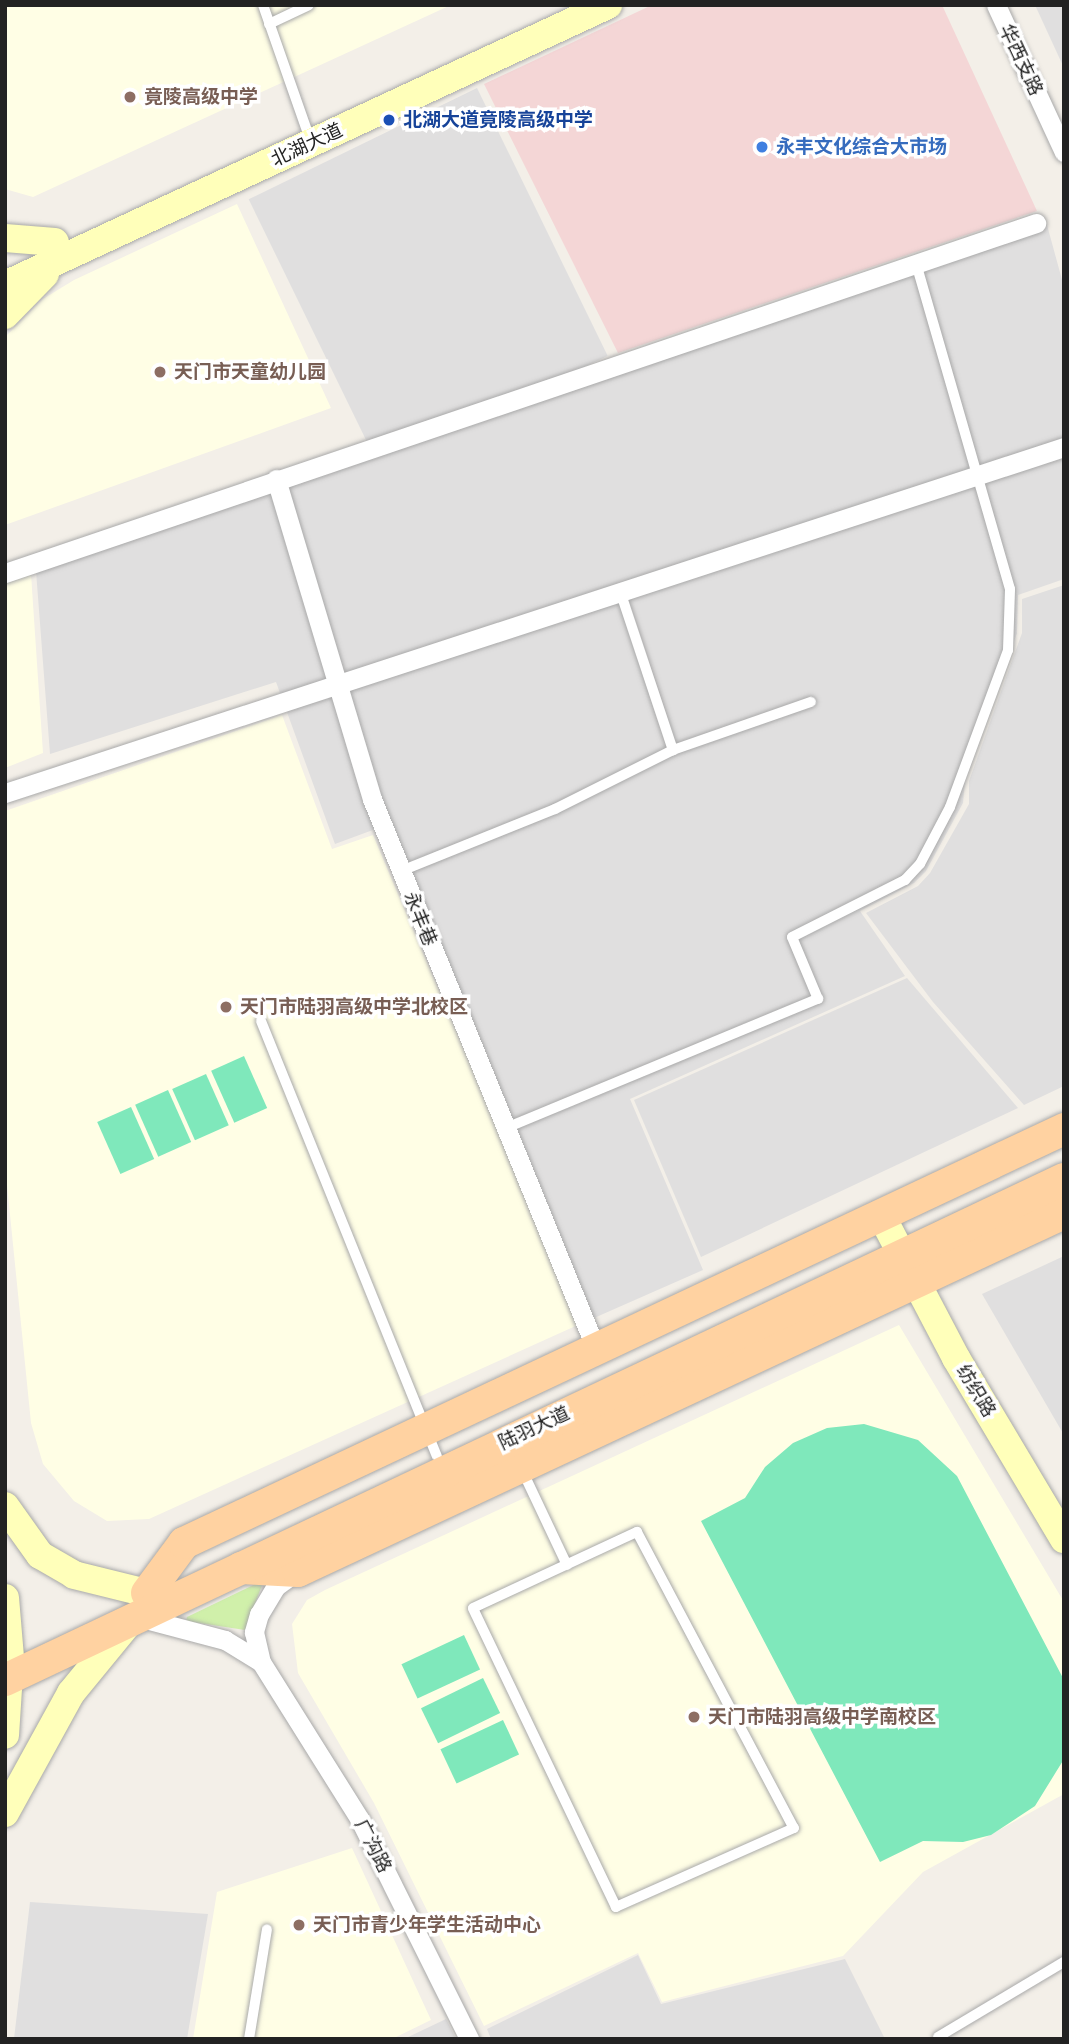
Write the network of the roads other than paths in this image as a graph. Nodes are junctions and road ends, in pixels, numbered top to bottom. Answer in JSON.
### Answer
{"nodes":[{"id":1,"x":263,"y":5,"type":"edge"},
{"id":2,"x":309,"y":5,"type":"edge"},
{"id":3,"x":565,"y":5,"type":"edge"},
{"id":4,"x":608,"y":5,"type":"edge"},
{"id":5,"x":996,"y":5,"type":"edge"},
{"id":6,"x":269,"y":24,"type":"junction"},
{"id":7,"x":308,"y":135,"type":"junction"},
{"id":8,"x":1064,"y":152,"type":"edge"},
{"id":9,"x":1036,"y":223,"type":"dead end"},
{"id":10,"x":5,"y":238,"type":"edge"},
{"id":11,"x":58,"y":251,"type":"junction"},
{"id":12,"x":916,"y":264,"type":"junction"},
{"id":13,"x":5,"y":265,"type":"edge"},
{"id":14,"x":5,"y":285,"type":"edge"},
{"id":15,"x":5,"y":315,"type":"edge"},
{"id":16,"x":1064,"y":447,"type":"edge"},
{"id":17,"x":978,"y":474,"type":"junction"},
{"id":18,"x":276,"y":479,"type":"junction"},
{"id":19,"x":5,"y":573,"type":"edge"},
{"id":20,"x":620,"y":591,"type":"junction"},
{"id":21,"x":334,"y":687,"type":"junction"},
{"id":22,"x":811,"y":702,"type":"dead end"},
{"id":23,"x":673,"y":750,"type":"junction"},
{"id":24,"x":5,"y":793,"type":"edge"},
{"id":25,"x":401,"y":871,"type":"junction"},
{"id":26,"x":261,"y":1021,"type":"dead end"},
{"id":27,"x":506,"y":1128,"type":"junction"},
{"id":28,"x":1064,"y":1129,"type":"edge"},
{"id":29,"x":1064,"y":1160,"type":"edge"},
{"id":30,"x":1064,"y":1179,"type":"edge"},
{"id":31,"x":1064,"y":1213,"type":"edge"},
{"id":32,"x":898,"y":1248,"type":"junction"},
{"id":33,"x":596,"y":1349,"type":"junction"},
{"id":34,"x":431,"y":1442,"type":"junction"},
{"id":35,"x":514,"y":1454,"type":"junction"},
{"id":36,"x":5,"y":1506,"type":"edge"},
{"id":37,"x":1064,"y":1539,"type":"edge"},
{"id":38,"x":567,"y":1565,"type":"junction"},
{"id":39,"x":236,"y":1568,"type":"junction"},
{"id":40,"x":298,"y":1571,"type":"junction"},
{"id":41,"x":5,"y":1598,"type":"edge"},
{"id":42,"x":141,"y":1605,"type":"junction"},
{"id":43,"x":261,"y":1662,"type":"junction"},
{"id":44,"x":8,"y":1669,"type":"edge"},
{"id":45,"x":5,"y":1735,"type":"edge"},
{"id":46,"x":5,"y":1813,"type":"edge"},
{"id":47,"x":267,"y":1929,"type":"dead end"},
{"id":48,"x":1064,"y":1962,"type":"edge"},
{"id":49,"x":938,"y":2037,"type":"dead end"},
{"id":50,"x":248,"y":2039,"type":"edge"},
{"id":51,"x":469,"y":2039,"type":"edge"}],
"edges":[{"from":1,"to":6,"type":"lane"},
{"from":2,"to":6,"type":"lane"},
{"from":3,"to":7,"type":"main road","name":"北湖大道"},
{"from":4,"to":7,"type":"main road","name":"北湖大道"},
{"from":5,"to":8,"type":"street","name":"华西支路"},
{"from":6,"to":7,"type":"lane"},
{"from":7,"to":11,"type":"main road","name":"北湖大道"},
{"from":9,"to":12,"type":"street"},
{"from":10,"to":11,"type":"main road"},
{"from":11,"to":13,"type":"main road","name":"北湖大道"},
{"from":11,"to":14,"type":"main road","name":"北湖大道"},
{"from":11,"to":15,"type":"main road"},
{"from":12,"to":17,"type":"lane"},
{"from":12,"to":18,"type":"street"},
{"from":16,"to":17,"type":"street"},
{"from":17,"to":20,"type":"street"},
{"from":17,"to":27,"type":"lane"},
{"from":18,"to":19,"type":"street"},
{"from":18,"to":21,"type":"street","name":"永丰巷"},
{"from":20,"to":21,"type":"street"},
{"from":20,"to":23,"type":"lane"},
{"from":21,"to":24,"type":"street"},
{"from":21,"to":25,"type":"street","name":"永丰巷"},
{"from":22,"to":23,"type":"lane"},
{"from":23,"to":25,"type":"lane"},
{"from":25,"to":27,"type":"street","name":"永丰巷"},
{"from":26,"to":34,"type":"lane"},
{"from":27,"to":33,"type":"street","name":"永丰巷"},
{"from":28,"to":32,"type":"main road"},
{"from":29,"to":32,"type":"main road","name":"陆羽大道"},
{"from":30,"to":32,"type":"main road","name":"陆羽大道"},
{"from":31,"to":32,"type":"main road"},
{"from":32,"to":33,"type":"main road"},
{"from":32,"to":34,"type":"main road","name":"陆羽大道"},
{"from":32,"to":35,"type":"main road"},
{"from":32,"to":37,"type":"main road","name":"纺织路"},
{"from":33,"to":34,"type":"main road"},
{"from":34,"to":42,"type":"main road"},
{"from":35,"to":38,"type":"lane"},
{"from":35,"to":39,"type":"main road","name":"陆羽大道"},
{"from":35,"to":40,"type":"main road"},
{"from":36,"to":42,"type":"main road"},
{"from":38,"to":38,"type":"lane"},
{"from":39,"to":40,"type":"main road"},
{"from":39,"to":42,"type":"main road","name":"陆羽大道"},
{"from":40,"to":43,"type":"street"},
{"from":41,"to":44,"type":"main road"},
{"from":42,"to":43,"type":"street"},
{"from":42,"to":44,"type":"main road","name":"陆羽大道"},
{"from":42,"to":46,"type":"main road"},
{"from":43,"to":51,"type":"street","name":"广沟路"},
{"from":44,"to":45,"type":"main road"},
{"from":47,"to":50,"type":"lane"},
{"from":48,"to":49,"type":"lane"}]}
